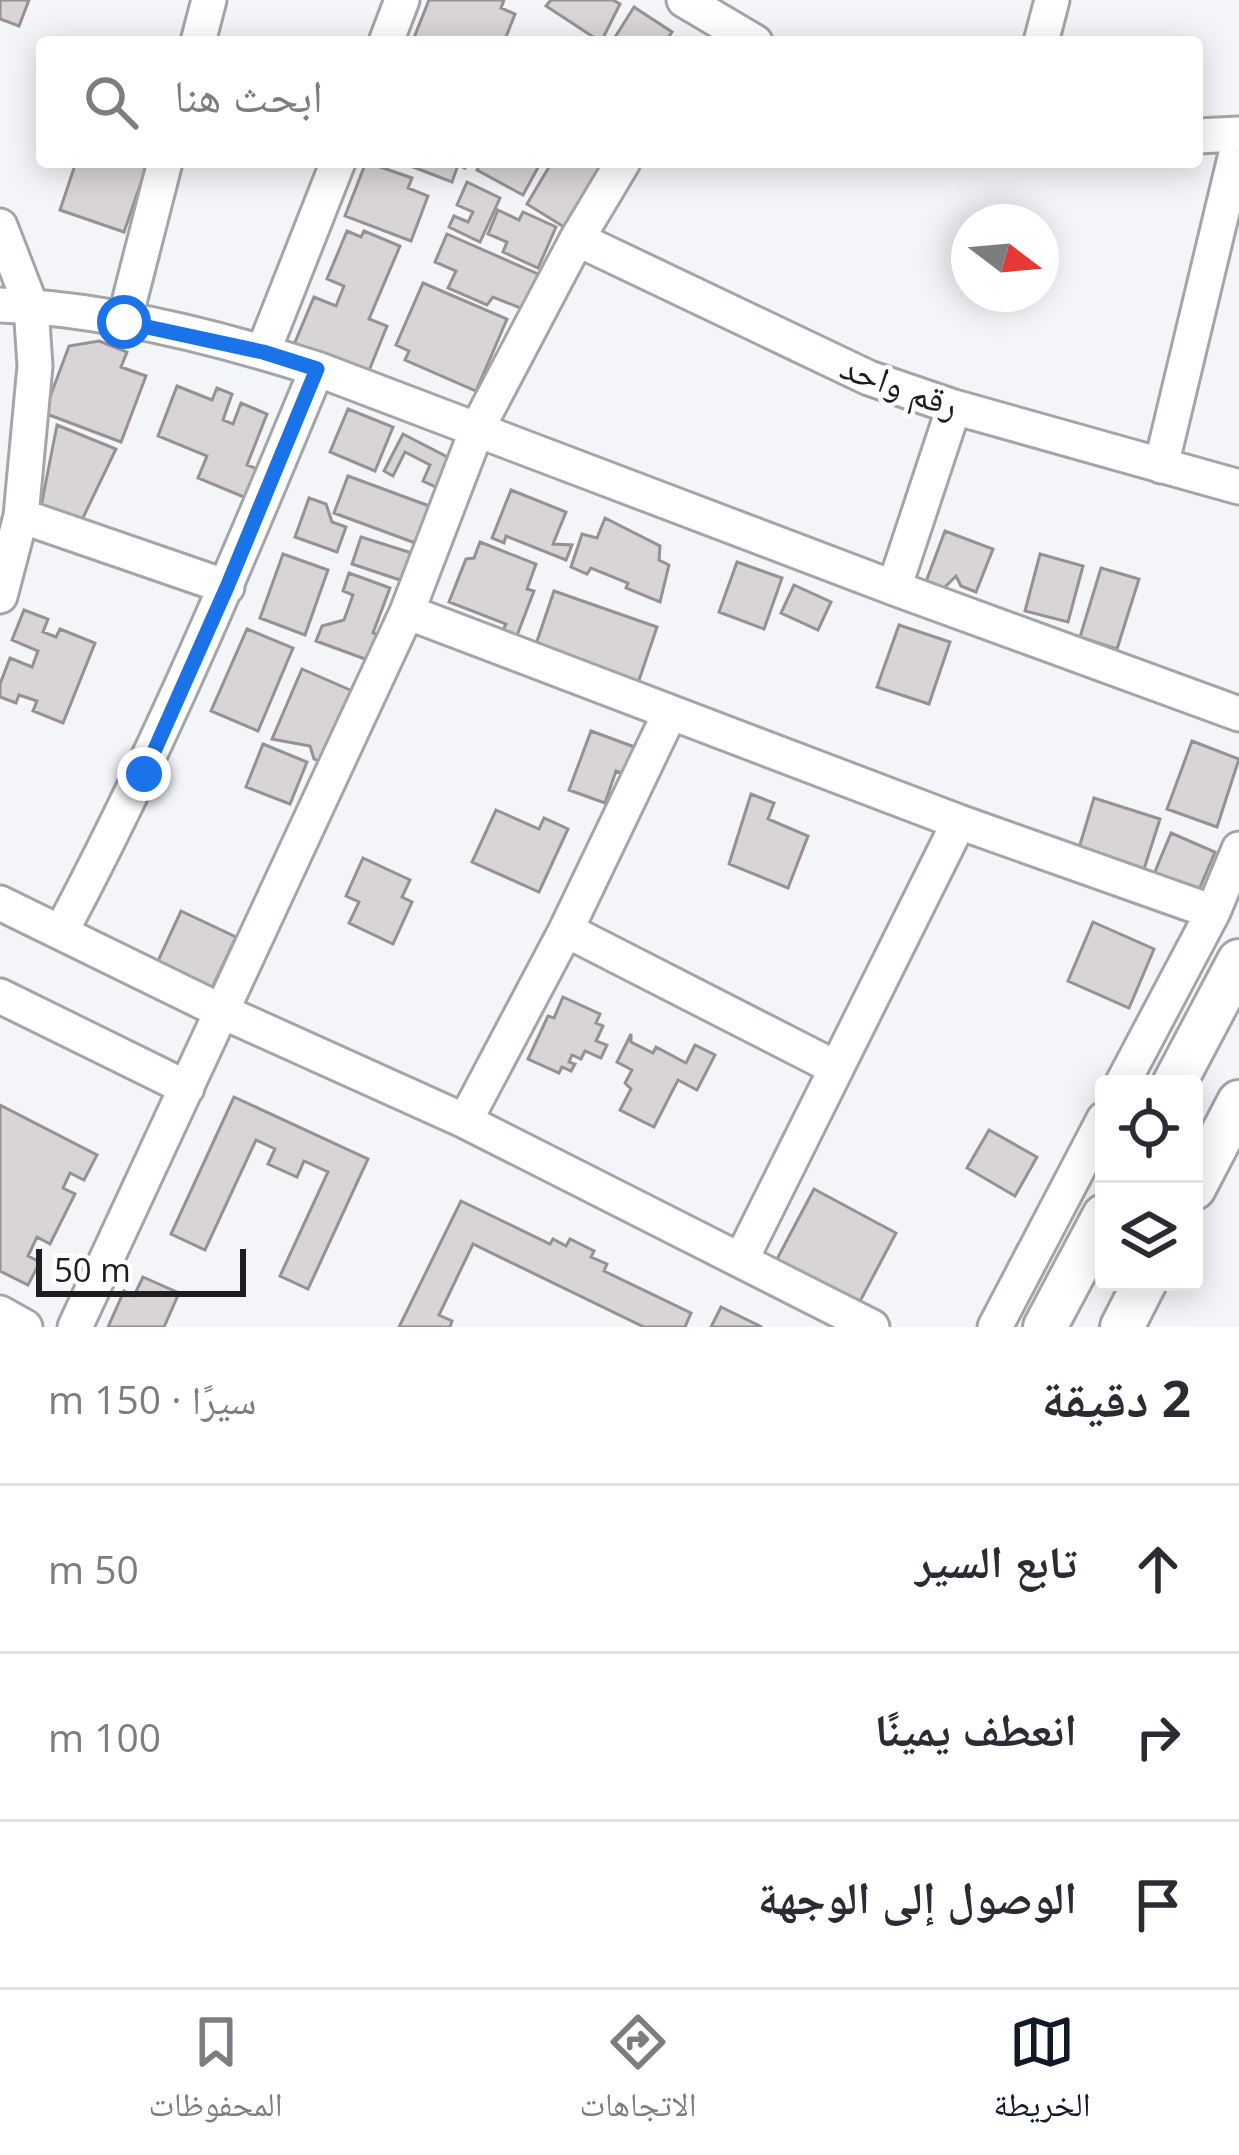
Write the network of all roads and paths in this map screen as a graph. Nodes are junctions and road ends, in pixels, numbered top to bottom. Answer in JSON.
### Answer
{"nodes":[{"id":1,"x":209,"y":0,"type":"edge"},
{"id":2,"x":402,"y":0,"type":"edge"},
{"id":3,"x":684,"y":0,"type":"edge"},
{"id":4,"x":1052,"y":0,"type":"edge"},
{"id":5,"x":719,"y":21,"type":"edge"},
{"id":6,"x":200,"y":36,"type":"edge"},
{"id":7,"x":388,"y":36,"type":"edge"},
{"id":8,"x":1043,"y":36,"type":"edge"},
{"id":9,"x":1203,"y":136,"type":"edge"},
{"id":10,"x":1239,"y":138,"type":"edge"},
{"id":11,"x":164,"y":168,"type":"edge"},
{"id":12,"x":336,"y":168,"type":"edge"},
{"id":13,"x":619,"y":168,"type":"edge"},
{"id":14,"x":0,"y":226,"type":"edge"},
{"id":15,"x":577,"y":239,"type":"junction"},
{"id":16,"x":15,"y":306,"type":"edge"},
{"id":17,"x":124,"y":322,"type":"junction"},
{"id":18,"x":263,"y":352,"type":"junction"},
{"id":19,"x":317,"y":369,"type":"junction"},
{"id":20,"x":954,"y":407,"type":"junction"},
{"id":21,"x":478,"y":428,"type":"junction"},
{"id":22,"x":1161,"y":466,"type":"junction"},
{"id":23,"x":1239,"y":488,"type":"edge"},
{"id":24,"x":21,"y":516,"type":"junction"},
{"id":25,"x":227,"y":587,"type":"junction"},
{"id":26,"x":894,"y":588,"type":"junction"},
{"id":27,"x":0,"y":596,"type":"edge"},
{"id":28,"x":407,"y":612,"type":"junction"},
{"id":29,"x":670,"y":713,"type":"junction"},
{"id":30,"x":1239,"y":714,"type":"edge"},
{"id":31,"x":958,"y":822,"type":"junction"},
{"id":32,"x":1239,"y":849,"type":"edge"},
{"id":33,"x":0,"y":903,"type":"edge"},
{"id":34,"x":1213,"y":912,"type":"junction"},
{"id":35,"x":62,"y":930,"type":"junction"},
{"id":36,"x":566,"y":930,"type":"junction"},
{"id":37,"x":1239,"y":962,"type":"edge"},
{"id":38,"x":0,"y":996,"type":"edge"},
{"id":39,"x":221,"y":1011,"type":"junction"},
{"id":40,"x":836,"y":1068,"type":"junction"},
{"id":41,"x":1127,"y":1075,"type":"edge"},
{"id":42,"x":1179,"y":1075,"type":"edge"},
{"id":43,"x":187,"y":1088,"type":"junction"},
{"id":44,"x":1239,"y":1102,"type":"edge"},
{"id":45,"x":464,"y":1121,"type":"junction"},
{"id":46,"x":1095,"y":1136,"type":"edge"},
{"id":47,"x":1197,"y":1183,"type":"edge"},
{"id":48,"x":1095,"y":1233,"type":"edge"},
{"id":49,"x":741,"y":1260,"type":"junction"},
{"id":50,"x":1140,"y":1291,"type":"edge"},
{"id":51,"x":0,"y":1313,"type":"edge"},
{"id":52,"x":25,"y":1327,"type":"edge"},
{"id":53,"x":75,"y":1327,"type":"edge"},
{"id":54,"x":872,"y":1327,"type":"edge"},
{"id":55,"x":995,"y":1327,"type":"edge"},
{"id":56,"x":1046,"y":1327,"type":"edge"},
{"id":57,"x":1122,"y":1327,"type":"edge"}],
"edges":[{"from":1,"to":6,"type":"street"},
{"from":2,"to":7,"type":"street"},
{"from":3,"to":5,"type":"street"},
{"from":4,"to":8,"type":"street"},
{"from":9,"to":10,"type":"street"},
{"from":10,"to":22,"type":"street"},
{"from":11,"to":17,"type":"street"},
{"from":12,"to":18,"type":"street"},
{"from":13,"to":15,"type":"street"},
{"from":14,"to":16,"type":"street"},
{"from":15,"to":20,"type":"street","name":"رقم واحد"},
{"from":15,"to":21,"type":"street"},
{"from":16,"to":17,"type":"street"},
{"from":16,"to":24,"type":"street"},
{"from":17,"to":18,"type":"street"},
{"from":18,"to":19,"type":"street"},
{"from":19,"to":21,"type":"street"},
{"from":19,"to":25,"type":"street"},
{"from":20,"to":22,"type":"street","name":"رقم واحد"},
{"from":20,"to":26,"type":"street"},
{"from":21,"to":26,"type":"street"},
{"from":21,"to":28,"type":"street"},
{"from":22,"to":23,"type":"street","name":"رقم واحد"},
{"from":24,"to":25,"type":"street"},
{"from":24,"to":27,"type":"street"},
{"from":25,"to":35,"type":"street"},
{"from":26,"to":30,"type":"street"},
{"from":28,"to":29,"type":"street"},
{"from":28,"to":39,"type":"street"},
{"from":29,"to":31,"type":"street"},
{"from":29,"to":36,"type":"street"},
{"from":31,"to":34,"type":"street"},
{"from":31,"to":40,"type":"street"},
{"from":32,"to":34,"type":"street"},
{"from":33,"to":35,"type":"street"},
{"from":34,"to":41,"type":"street"},
{"from":35,"to":39,"type":"street"},
{"from":36,"to":40,"type":"street"},
{"from":36,"to":45,"type":"street"},
{"from":37,"to":42,"type":"main road"},
{"from":38,"to":43,"type":"street"},
{"from":39,"to":43,"type":"street"},
{"from":39,"to":45,"type":"street"},
{"from":40,"to":49,"type":"street"},
{"from":43,"to":53,"type":"street"},
{"from":44,"to":47,"type":"main road"},
{"from":45,"to":49,"type":"street"},
{"from":46,"to":55,"type":"street"},
{"from":48,"to":56,"type":"main road"},
{"from":49,"to":54,"type":"street"},
{"from":50,"to":57,"type":"main road"},
{"from":51,"to":52,"type":"street"}]}
